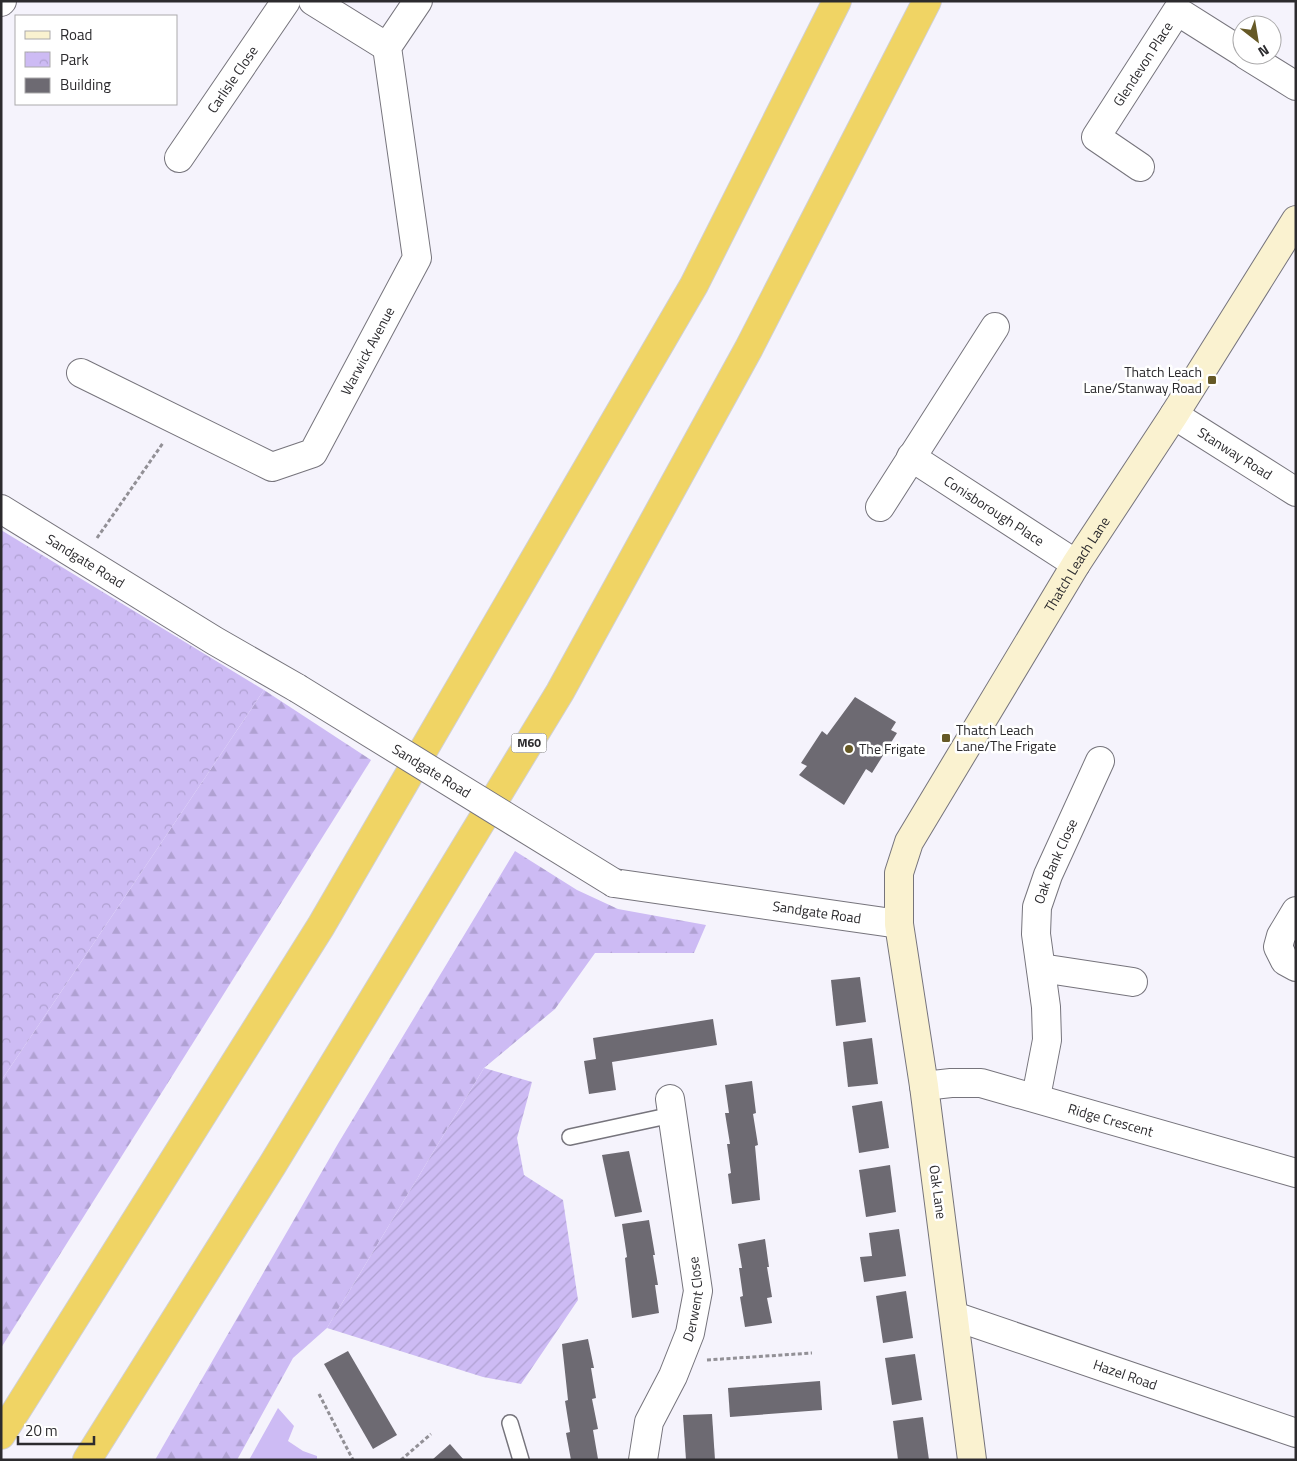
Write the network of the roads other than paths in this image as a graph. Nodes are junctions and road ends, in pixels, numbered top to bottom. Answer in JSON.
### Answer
{"nodes":[{"id":1,"x":286,"y":1,"type":"edge"},
{"id":2,"x":313,"y":1,"type":"edge"},
{"id":3,"x":418,"y":1,"type":"edge"},
{"id":4,"x":837,"y":1,"type":"edge"},
{"id":5,"x":927,"y":1,"type":"edge"},
{"id":6,"x":1232,"y":46,"type":"edge"},
{"id":7,"x":388,"y":47,"type":"junction"},
{"id":8,"x":1262,"y":65,"type":"edge"},
{"id":9,"x":1296,"y":86,"type":"edge"},
{"id":10,"x":179,"y":158,"type":"dead end"},
{"id":11,"x":1140,"y":167,"type":"dead end"},
{"id":12,"x":1296,"y":220,"type":"edge"},
{"id":13,"x":995,"y":327,"type":"dead end"},
{"id":14,"x":81,"y":373,"type":"dead end"},
{"id":15,"x":1174,"y":415,"type":"junction"},
{"id":16,"x":911,"y":457,"type":"junction"},
{"id":17,"x":1296,"y":492,"type":"edge"},
{"id":18,"x":880,"y":507,"type":"dead end"},
{"id":19,"x":1,"y":509,"type":"edge"},
{"id":20,"x":1076,"y":564,"type":"junction"},
{"id":21,"x":1100,"y":760,"type":"dead end"},
{"id":22,"x":1296,"y":911,"type":"edge"},
{"id":23,"x":899,"y":924,"type":"junction"},
{"id":24,"x":1296,"y":967,"type":"edge"},
{"id":25,"x":1041,"y":968,"type":"junction"},
{"id":26,"x":1134,"y":982,"type":"dead end"},
{"id":27,"x":924,"y":1086,"type":"junction"},
{"id":28,"x":1036,"y":1097,"type":"junction"},
{"id":29,"x":671,"y":1107,"type":"joint"},
{"id":30,"x":570,"y":1137,"type":"dead end"},
{"id":31,"x":1296,"y":1173,"type":"edge"},
{"id":32,"x":954,"y":1316,"type":"junction"},
{"id":33,"x":510,"y":1423,"type":"dead end"},
{"id":34,"x":1296,"y":1433,"type":"edge"},
{"id":35,"x":1,"y":1436,"type":"edge"},
{"id":36,"x":87,"y":1460,"type":"edge"},
{"id":37,"x":521,"y":1460,"type":"edge"},
{"id":38,"x":643,"y":1460,"type":"edge"},
{"id":39,"x":972,"y":1460,"type":"edge"}],
"edges":[{"from":1,"to":10,"type":"street","name":"Carlisle Close"},
{"from":2,"to":7,"type":"street"},
{"from":3,"to":7,"type":"street"},
{"from":4,"to":35,"type":"highway"},
{"from":5,"to":36,"type":"highway","number":"M60"},
{"from":6,"to":11,"type":"street","name":"Glendevon Place"},
{"from":7,"to":14,"type":"street","name":"Warwick Avenue"},
{"from":8,"to":9,"type":"street"},
{"from":12,"to":15,"type":"street","name":"Thatch Leach Lane"},
{"from":13,"to":16,"type":"street"},
{"from":15,"to":17,"type":"street","name":"Stanway Road"},
{"from":15,"to":20,"type":"street","name":"Thatch Leach Lane"},
{"from":16,"to":18,"type":"street"},
{"from":16,"to":20,"type":"street","name":"Conisborough Place"},
{"from":19,"to":23,"type":"street","name":"Sandgate Road","bridge":true},
{"from":20,"to":23,"type":"street","name":"Thatch Leach Lane"},
{"from":21,"to":25,"type":"street","name":"Oak Bank Close"},
{"from":22,"to":24,"type":"street"},
{"from":23,"to":27,"type":"street","name":"Oak Lane"},
{"from":25,"to":26,"type":"street"},
{"from":25,"to":28,"type":"street","name":"Oak Bank Close"},
{"from":27,"to":28,"type":"street","name":"Ridge Crescent"},
{"from":27,"to":32,"type":"street","name":"Oak Lane"},
{"from":28,"to":31,"type":"street","name":"Ridge Crescent"},
{"from":29,"to":30,"type":"lane"},
{"from":29,"to":38,"type":"street","name":"Derwent Close"},
{"from":32,"to":34,"type":"street","name":"Hazel Road"},
{"from":32,"to":39,"type":"street","name":"Oak Lane"},
{"from":33,"to":37,"type":"lane"}]}
